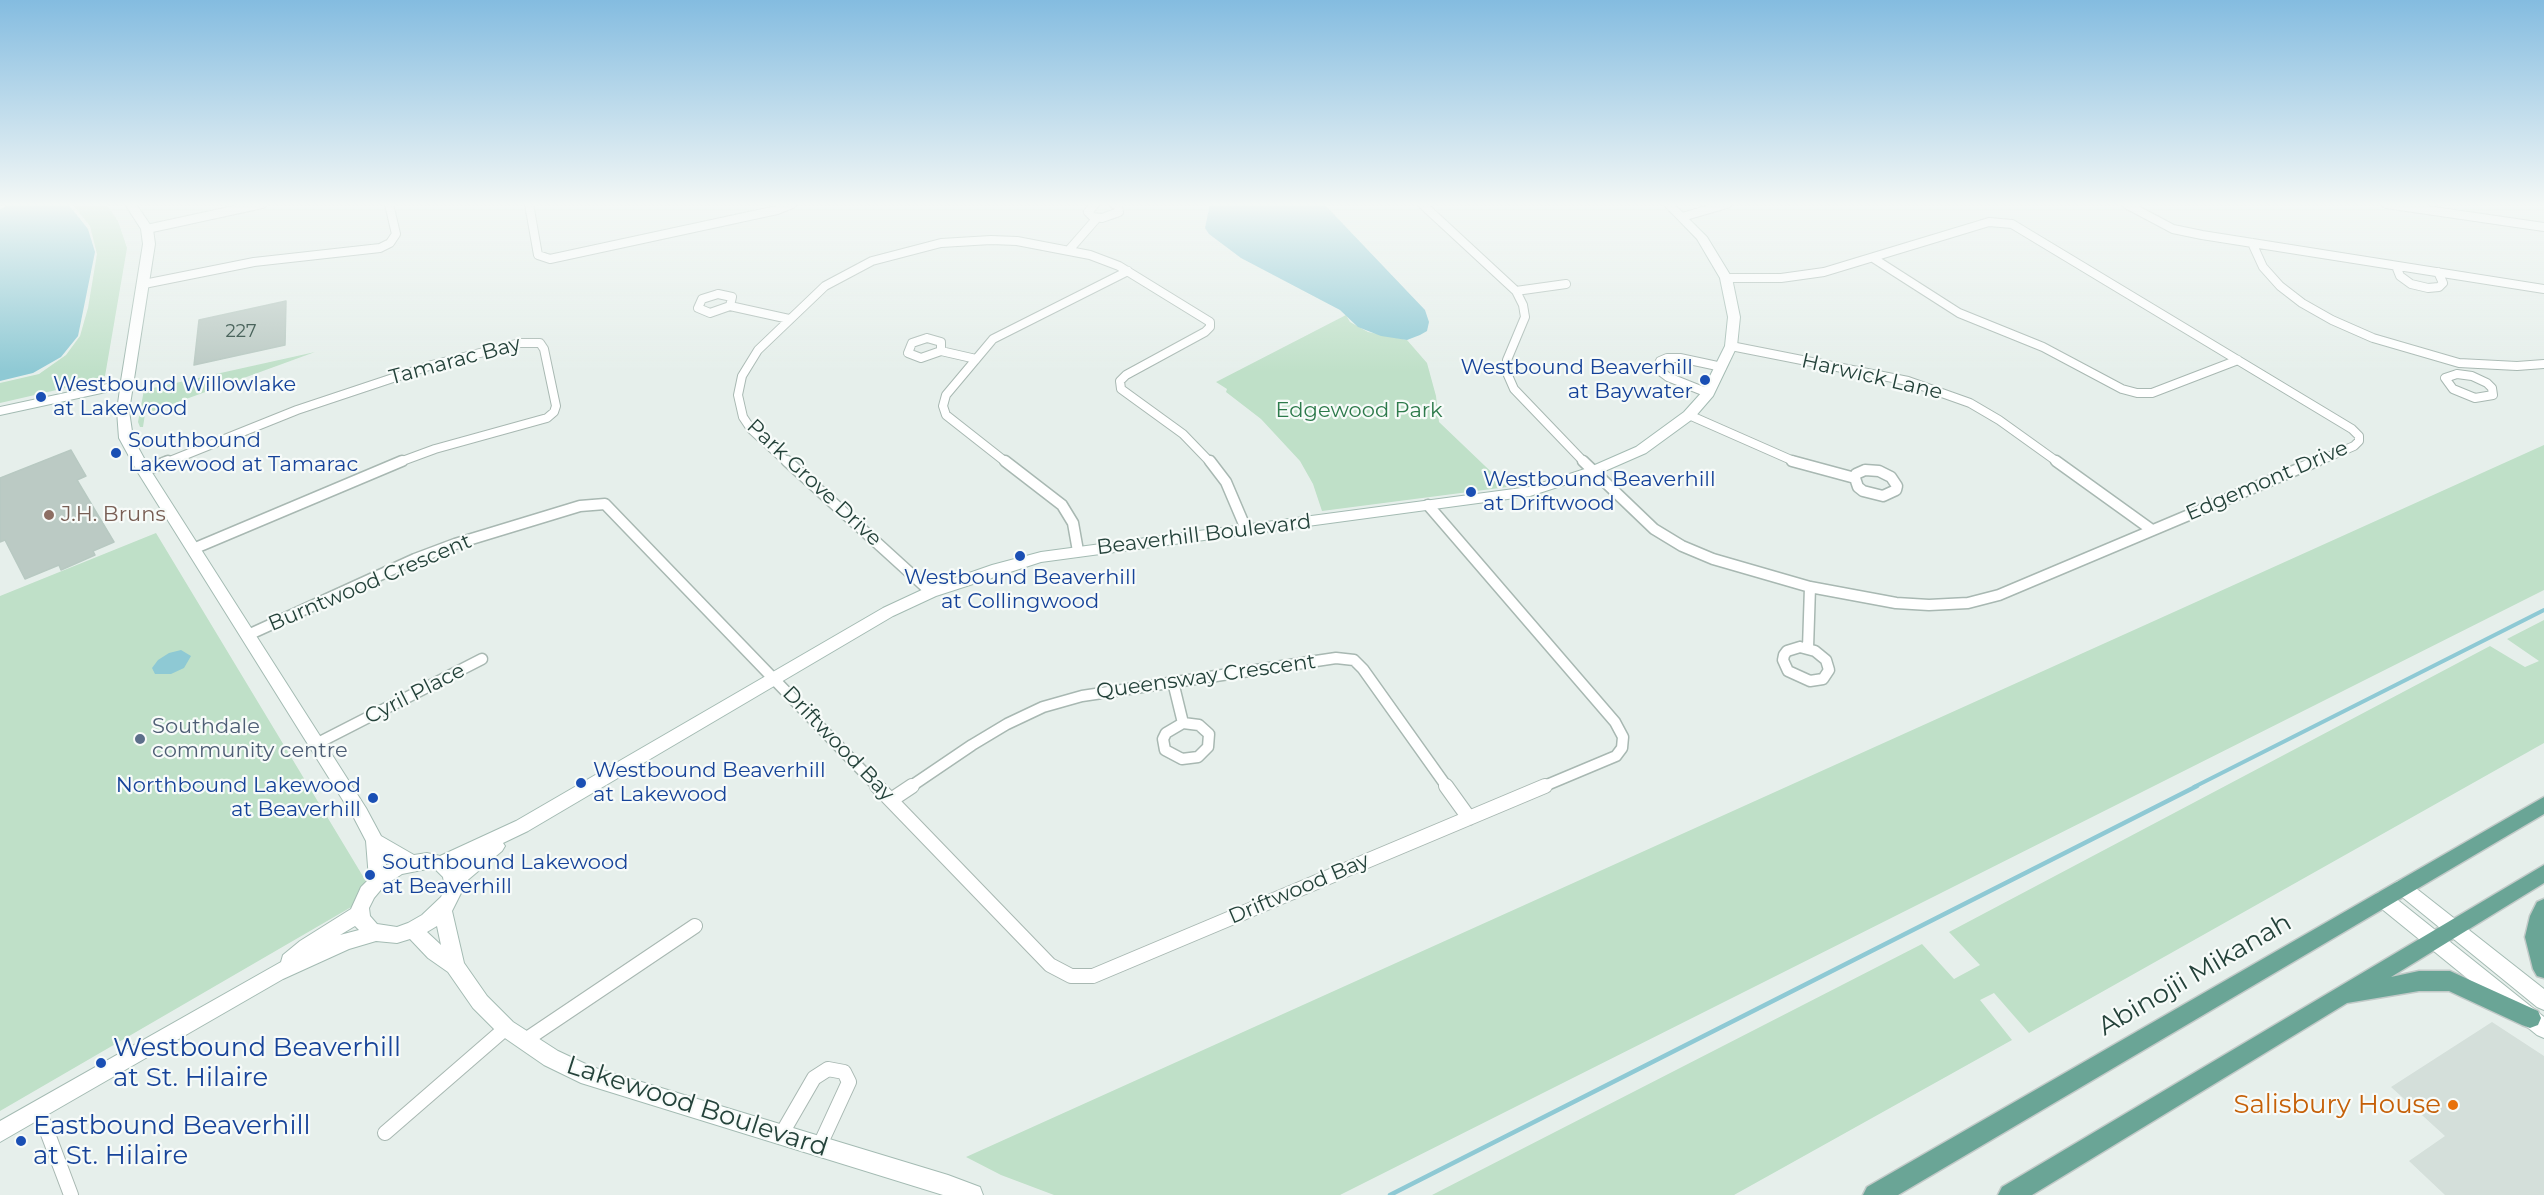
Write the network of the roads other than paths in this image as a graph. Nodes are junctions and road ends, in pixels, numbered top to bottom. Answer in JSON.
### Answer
{"nodes":[{"id":1,"x":147,"y":260,"type":"edge"},
{"id":2,"x":274,"y":260,"type":"edge"},
{"id":3,"x":876,"y":260,"type":"edge"},
{"id":4,"x":1104,"y":260,"type":"edge"},
{"id":5,"x":1482,"y":260,"type":"edge"},
{"id":6,"x":1715,"y":260,"type":"edge"},
{"id":7,"x":1867,"y":260,"type":"edge"},
{"id":8,"x":1876,"y":260,"type":"edge"},
{"id":9,"x":2071,"y":260,"type":"edge"},
{"id":10,"x":2260,"y":260,"type":"edge"},
{"id":11,"x":2357,"y":260,"type":"edge"},
{"id":12,"x":2396,"y":266,"type":"junction"},
{"id":13,"x":1128,"y":271,"type":"junction"},
{"id":14,"x":2438,"y":272,"type":"junction"},
{"id":15,"x":1726,"y":278,"type":"junction"},
{"id":16,"x":144,"y":284,"type":"junction"},
{"id":17,"x":1566,"y":284,"type":"dead end"},
{"id":18,"x":2544,"y":289,"type":"edge"},
{"id":19,"x":1516,"y":291,"type":"junction"},
{"id":20,"x":730,"y":306,"type":"dead end"},
{"id":21,"x":789,"y":319,"type":"junction"},
{"id":22,"x":1731,"y":346,"type":"junction"},
{"id":23,"x":941,"y":351,"type":"dead end"},
{"id":24,"x":976,"y":359,"type":"junction"},
{"id":25,"x":2238,"y":360,"type":"junction"},
{"id":26,"x":2459,"y":363,"type":"junction"},
{"id":27,"x":2544,"y":364,"type":"edge"},
{"id":28,"x":1722,"y":367,"type":"junction"},
{"id":29,"x":2464,"y":374,"type":"junction"},
{"id":30,"x":128,"y":383,"type":"junction"},
{"id":31,"x":1708,"y":393,"type":"junction"},
{"id":32,"x":62,"y":398,"type":"junction"},
{"id":33,"x":0,"y":411,"type":"edge"},
{"id":34,"x":123,"y":411,"type":"junction"},
{"id":35,"x":1689,"y":415,"type":"junction"},
{"id":36,"x":144,"y":471,"type":"junction"},
{"id":37,"x":1593,"y":471,"type":"junction"},
{"id":38,"x":1855,"y":478,"type":"dead end"},
{"id":39,"x":1428,"y":505,"type":"junction"},
{"id":40,"x":1246,"y":529,"type":"junction"},
{"id":41,"x":2152,"y":530,"type":"junction"},
{"id":42,"x":193,"y":549,"type":"junction"},
{"id":43,"x":1078,"y":551,"type":"junction"},
{"id":44,"x":1810,"y":587,"type":"junction"},
{"id":45,"x":931,"y":592,"type":"junction"},
{"id":46,"x":248,"y":635,"type":"junction"},
{"id":47,"x":1808,"y":648,"type":"dead end"},
{"id":48,"x":482,"y":659,"type":"dead end"},
{"id":49,"x":774,"y":678,"type":"junction"},
{"id":50,"x":1173,"y":682,"type":"junction"},
{"id":51,"x":1183,"y":723,"type":"dead end"},
{"id":52,"x":316,"y":744,"type":"junction"},
{"id":53,"x":891,"y":800,"type":"junction"},
{"id":54,"x":2544,"y":805,"type":"edge"},
{"id":55,"x":1469,"y":818,"type":"junction"},
{"id":56,"x":522,"y":826,"type":"junction"},
{"id":57,"x":375,"y":841,"type":"junction"},
{"id":58,"x":412,"y":863,"type":"junction"},
{"id":59,"x":441,"y":864,"type":"junction"},
{"id":60,"x":2544,"y":873,"type":"edge"},
{"id":61,"x":378,"y":881,"type":"junction"},
{"id":62,"x":454,"y":881,"type":"junction"},
{"id":63,"x":2402,"y":887,"type":"junction"},
{"id":64,"x":2383,"y":898,"type":"junction"},
{"id":65,"x":2544,"y":908,"type":"edge"},
{"id":66,"x":442,"y":909,"type":"junction"},
{"id":67,"x":361,"y":912,"type":"junction"},
{"id":68,"x":695,"y":926,"type":"dead end"},
{"id":69,"x":2452,"y":927,"type":"junction"},
{"id":70,"x":413,"y":930,"type":"junction"},
{"id":71,"x":375,"y":933,"type":"junction"},
{"id":72,"x":2432,"y":939,"type":"junction"},
{"id":73,"x":455,"y":966,"type":"junction"},
{"id":74,"x":2544,"y":969,"type":"edge"},
{"id":75,"x":276,"y":973,"type":"junction"},
{"id":76,"x":2340,"y":995,"type":"junction"},
{"id":77,"x":2544,"y":1001,"type":"edge"},
{"id":78,"x":2537,"y":1024,"type":"edge"},
{"id":79,"x":506,"y":1028,"type":"junction"},
{"id":80,"x":525,"y":1041,"type":"junction"},
{"id":81,"x":39,"y":1110,"type":"junction"},
{"id":82,"x":0,"y":1132,"type":"edge"},
{"id":83,"x":385,"y":1133,"type":"dead end"},
{"id":84,"x":781,"y":1135,"type":"junction"},
{"id":85,"x":819,"y":1147,"type":"junction"},
{"id":86,"x":71,"y":1195,"type":"edge"},
{"id":87,"x":972,"y":1195,"type":"edge"},
{"id":88,"x":1875,"y":1195,"type":"edge"},
{"id":89,"x":2010,"y":1195,"type":"edge"}],
"edges":[{"from":1,"to":16,"type":"street"},
{"from":2,"to":16,"type":"street"},
{"from":3,"to":21,"type":"street","name":"Park Grove Drive"},
{"from":4,"to":13,"type":"street","name":"Park Grove Drive"},
{"from":5,"to":19,"type":"street"},
{"from":6,"to":15,"type":"street","name":"Beaverhill Boulevard"},
{"from":7,"to":15,"type":"street","name":"Edgemont Drive"},
{"from":8,"to":25,"type":"street"},
{"from":9,"to":25,"type":"street","name":"Edgemont Drive"},
{"from":10,"to":26,"type":"street"},
{"from":11,"to":12,"type":"street"},
{"from":12,"to":14,"type":"street"},
{"from":12,"to":14,"type":"street"},
{"from":13,"to":24,"type":"street"},
{"from":13,"to":40,"type":"street","name":"Park Grove Drive"},
{"from":14,"to":18,"type":"street"},
{"from":15,"to":22,"type":"street","name":"Beaverhill Boulevard"},
{"from":16,"to":30,"type":"street"},
{"from":17,"to":19,"type":"street"},
{"from":19,"to":37,"type":"street","name":"Edgemont Drive"},
{"from":20,"to":21,"type":"street"},
{"from":21,"to":45,"type":"street","name":"Park Grove Drive"},
{"from":22,"to":28,"type":"street","name":"Beaverhill Boulevard"},
{"from":22,"to":41,"type":"street","name":"Harwick Lane"},
{"from":23,"to":24,"type":"street"},
{"from":24,"to":43,"type":"street"},
{"from":25,"to":41,"type":"street","name":"Edgemont Drive"},
{"from":26,"to":27,"type":"street"},
{"from":26,"to":29,"type":"street"},
{"from":28,"to":31,"type":"street","name":"Beaverhill Boulevard"},
{"from":28,"to":31,"type":"street"},
{"from":29,"to":29,"type":"street"},
{"from":30,"to":32,"type":"street"},
{"from":30,"to":34,"type":"street"},
{"from":31,"to":35,"type":"street","name":"Beaverhill Boulevard"},
{"from":32,"to":33,"type":"street"},
{"from":32,"to":34,"type":"street"},
{"from":34,"to":36,"type":"street"},
{"from":35,"to":37,"type":"street","name":"Beaverhill Boulevard"},
{"from":35,"to":38,"type":"street"},
{"from":36,"to":42,"type":"street"},
{"from":36,"to":42,"type":"street","name":"Tamarac Bay"},
{"from":37,"to":39,"type":"street","name":"Beaverhill Boulevard"},
{"from":37,"to":44,"type":"street","name":"Edgemont Drive"},
{"from":39,"to":40,"type":"street","name":"Beaverhill Boulevard"},
{"from":39,"to":55,"type":"street","name":"Driftwood Bay"},
{"from":40,"to":43,"type":"street","name":"Beaverhill Boulevard"},
{"from":41,"to":44,"type":"street","name":"Edgemont Drive"},
{"from":42,"to":46,"type":"street"},
{"from":43,"to":45,"type":"street","name":"Beaverhill Boulevard"},
{"from":44,"to":47,"type":"street"},
{"from":45,"to":49,"type":"street","name":"Beaverhill Boulevard"},
{"from":46,"to":49,"type":"street","name":"Burntwood Crescent"},
{"from":46,"to":52,"type":"street"},
{"from":48,"to":52,"type":"street","name":"Cyril Place"},
{"from":49,"to":53,"type":"street","name":"Driftwood Bay"},
{"from":49,"to":56,"type":"street","name":"Beaverhill Boulevard"},
{"from":50,"to":51,"type":"street"},
{"from":50,"to":53,"type":"street","name":"Queensway Crescent"},
{"from":50,"to":55,"type":"street","name":"Queensway Crescent"},
{"from":52,"to":57,"type":"street"},
{"from":53,"to":55,"type":"street","name":"Driftwood Bay"},
{"from":54,"to":63,"type":"main road","name":"Abinojii Mikanah"},
{"from":56,"to":59,"type":"street","name":"Beaverhill Boulevard"},
{"from":56,"to":62,"type":"street","name":"Beaverhill Boulevard"},
{"from":57,"to":58,"type":"street"},
{"from":57,"to":61,"type":"street"},
{"from":58,"to":59,"type":"street"},
{"from":58,"to":61,"type":"street"},
{"from":59,"to":62,"type":"street"},
{"from":60,"to":69,"type":"main road"},
{"from":61,"to":67,"type":"street"},
{"from":62,"to":66,"type":"street"},
{"from":63,"to":64,"type":"main road","name":"Abinojii Mikanah"},
{"from":63,"to":69,"type":"street"},
{"from":64,"to":72,"type":"street"},
{"from":64,"to":88,"type":"main road","name":"Abinojii Mikanah"},
{"from":65,"to":74,"type":"main road"},
{"from":66,"to":70,"type":"street"},
{"from":66,"to":73,"type":"street","name":"Lakewood Boulevard"},
{"from":67,"to":71,"type":"street"},
{"from":67,"to":75,"type":"street"},
{"from":68,"to":80,"type":"street"},
{"from":69,"to":72,"type":"main road"},
{"from":69,"to":77,"type":"street"},
{"from":70,"to":71,"type":"street"},
{"from":70,"to":73,"type":"street","name":"Lakewood Boulevard"},
{"from":71,"to":75,"type":"street"},
{"from":72,"to":76,"type":"main road"},
{"from":72,"to":78,"type":"street"},
{"from":73,"to":79,"type":"street","name":"Lakewood Boulevard"},
{"from":75,"to":81,"type":"street"},
{"from":76,"to":78,"type":"main road"},
{"from":76,"to":89,"type":"main road"},
{"from":79,"to":80,"type":"street","name":"Lakewood Boulevard"},
{"from":79,"to":83,"type":"street"},
{"from":80,"to":84,"type":"street","name":"Lakewood Boulevard"},
{"from":81,"to":82,"type":"street"},
{"from":81,"to":86,"type":"street"},
{"from":84,"to":85,"type":"street","name":"Lakewood Boulevard"},
{"from":84,"to":85,"type":"street"},
{"from":85,"to":87,"type":"street","name":"Lakewood Boulevard"}]}
